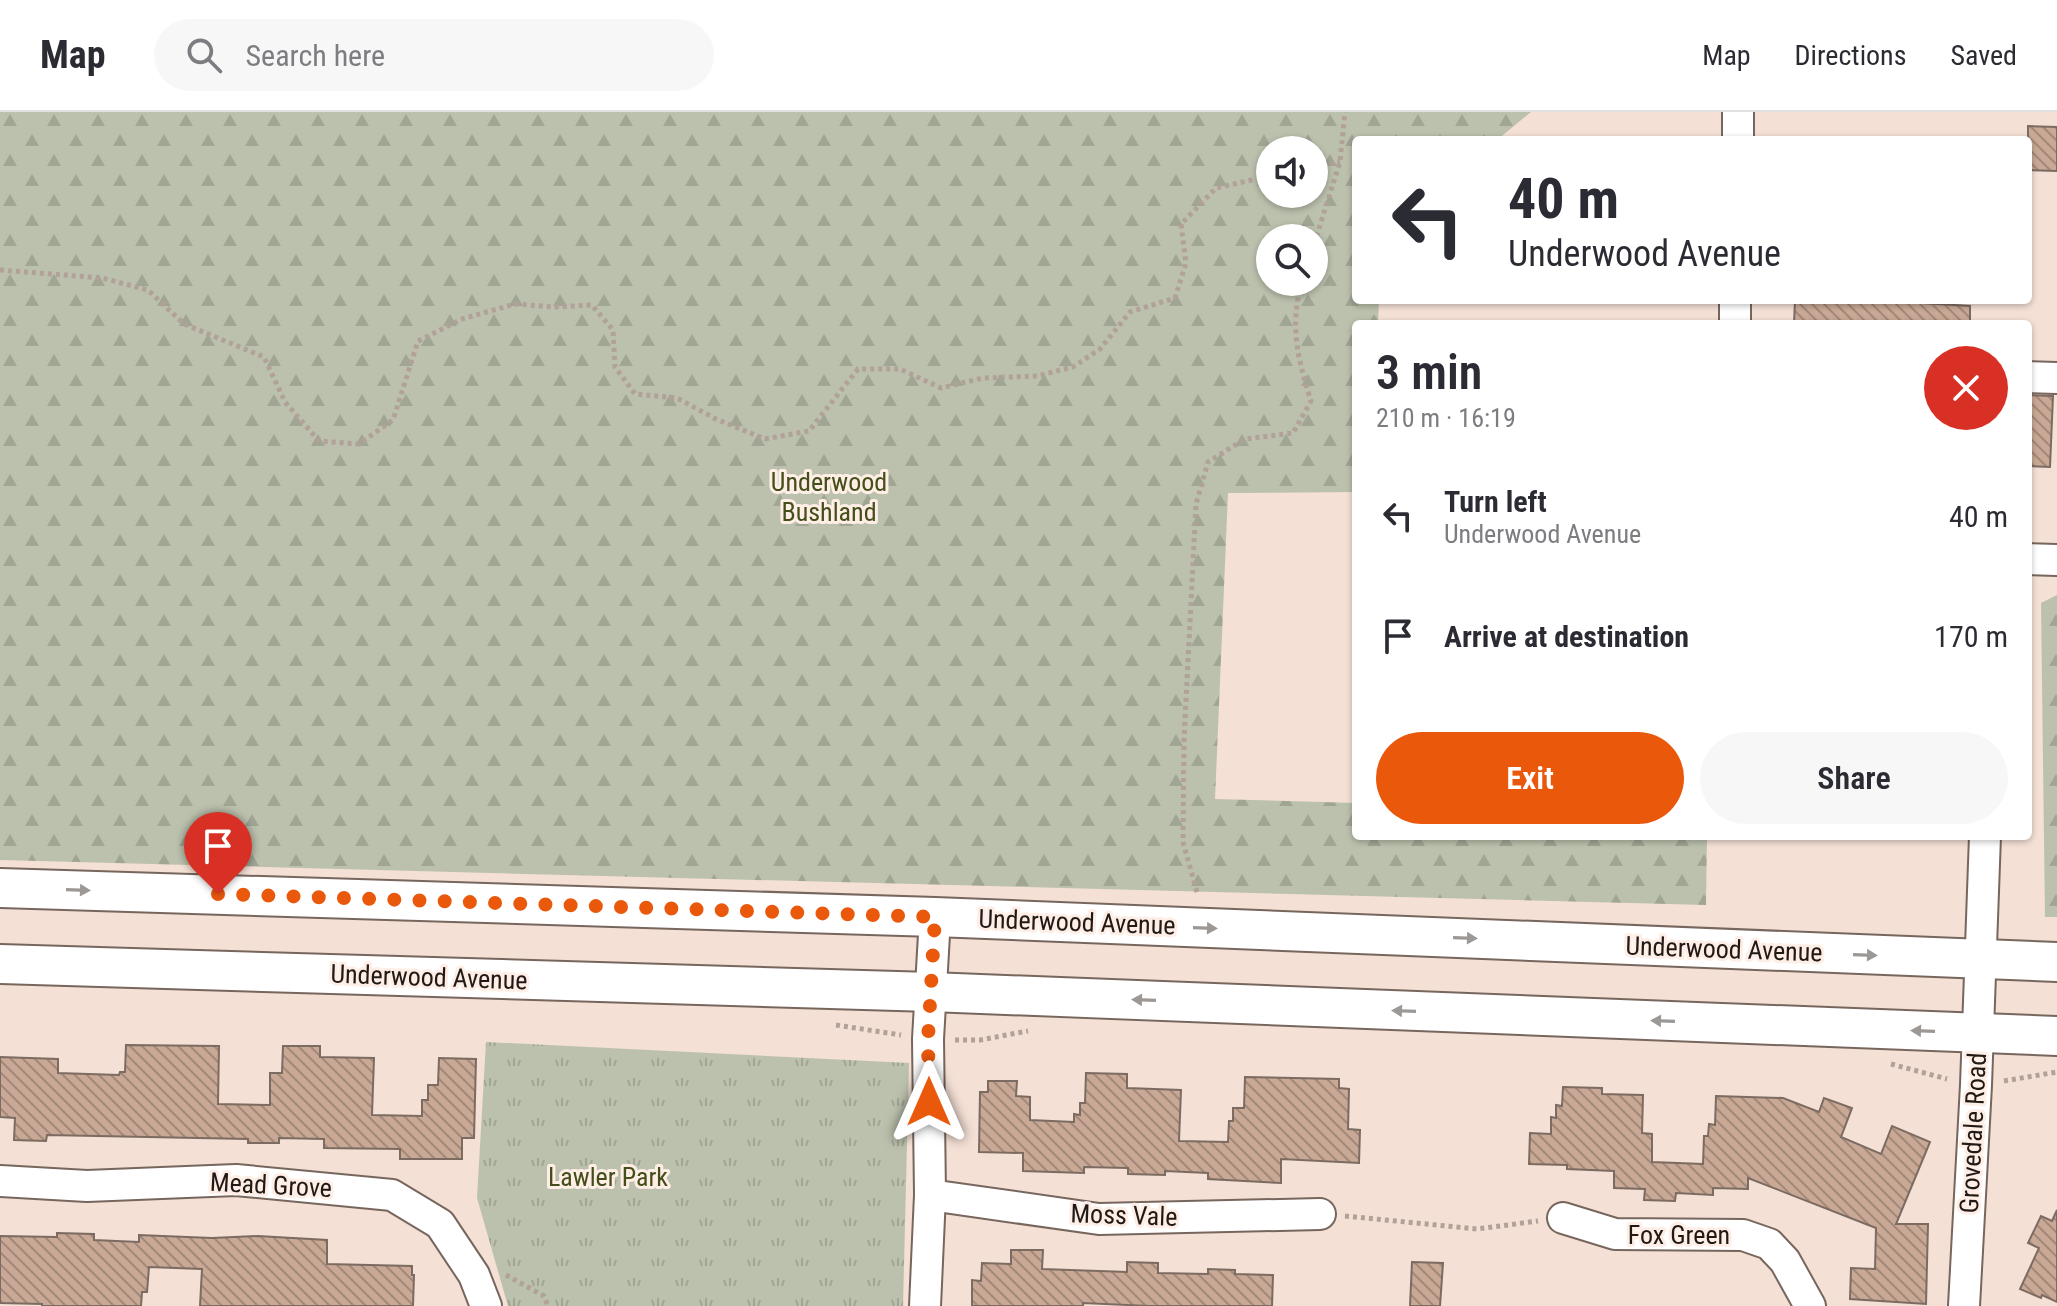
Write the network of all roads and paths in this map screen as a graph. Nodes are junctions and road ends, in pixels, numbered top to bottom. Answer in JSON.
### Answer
{"nodes":[{"id":1,"x":1345,"y":112,"type":"edge"},
{"id":2,"x":1738,"y":112,"type":"edge"},
{"id":3,"x":1738,"y":136,"type":"edge"},
{"id":4,"x":1340,"y":162,"type":"junction"},
{"id":5,"x":1328,"y":164,"type":"edge"},
{"id":6,"x":1256,"y":179,"type":"edge"},
{"id":7,"x":1320,"y":224,"type":"edge"},
{"id":8,"x":0,"y":270,"type":"edge"},
{"id":9,"x":1298,"y":296,"type":"edge"},
{"id":10,"x":2032,"y":377,"type":"edge"},
{"id":11,"x":2057,"y":378,"type":"edge"},
{"id":12,"x":2032,"y":559,"type":"edge"},
{"id":13,"x":2057,"y":560,"type":"edge"},
{"id":14,"x":1985,"y":840,"type":"edge"},
{"id":15,"x":0,"y":888,"type":"edge"},
{"id":16,"x":1197,"y":892,"type":"dead end"},
{"id":17,"x":935,"y":917,"type":"junction"},
{"id":18,"x":1981,"y":960,"type":"junction"},
{"id":19,"x":2057,"y":962,"type":"edge"},
{"id":20,"x":0,"y":964,"type":"edge"},
{"id":21,"x":931,"y":992,"type":"junction"},
{"id":22,"x":1978,"y":1034,"type":"junction"},
{"id":23,"x":2057,"y":1036,"type":"edge"},
{"id":24,"x":0,"y":1181,"type":"edge"},
{"id":25,"x":930,"y":1195,"type":"junction"},
{"id":26,"x":1320,"y":1214,"type":"joint"},
{"id":27,"x":1563,"y":1218,"type":"joint"},
{"id":28,"x":474,"y":1275,"type":"junction"},
{"id":29,"x":486,"y":1306,"type":"edge"},
{"id":30,"x":548,"y":1306,"type":"edge"},
{"id":31,"x":925,"y":1306,"type":"edge"},
{"id":32,"x":1810,"y":1306,"type":"edge"},
{"id":33,"x":1964,"y":1306,"type":"edge"}],
"edges":[{"from":1,"to":4,"type":"path"},
{"from":2,"to":3,"type":"street"},
{"from":4,"to":5,"type":"path"},
{"from":4,"to":7,"type":"path"},
{"from":6,"to":8,"type":"path"},
{"from":9,"to":16,"type":"path"},
{"from":10,"to":11,"type":"street"},
{"from":12,"to":13,"type":"street"},
{"from":14,"to":18,"type":"street","name":"Grovedale Road"},
{"from":15,"to":17,"type":"main road","name":"Underwood Avenue","one_way":true},
{"from":17,"to":18,"type":"main road","name":"Underwood Avenue","one_way":true},
{"from":17,"to":21,"type":"street"},
{"from":18,"to":19,"type":"main road","name":"Underwood Avenue"},
{"from":18,"to":22,"type":"street","name":"Grovedale Road"},
{"from":20,"to":21,"type":"main road","name":"Underwood Avenue"},
{"from":22,"to":21,"type":"main road","name":"Underwood Avenue","one_way":true},
{"from":21,"to":25,"type":"street"},
{"from":22,"to":23,"type":"main road","name":"Underwood Avenue"},
{"from":22,"to":33,"type":"street","name":"Grovedale Road"},
{"from":24,"to":28,"type":"street","name":"Mead Grove"},
{"from":25,"to":26,"type":"street","name":"Moss Vale"},
{"from":25,"to":31,"type":"street"},
{"from":26,"to":27,"type":"path"},
{"from":27,"to":32,"type":"street","name":"Fox Green"},
{"from":28,"to":29,"type":"street","name":"Mead Grove"},
{"from":28,"to":30,"type":"path"}]}
